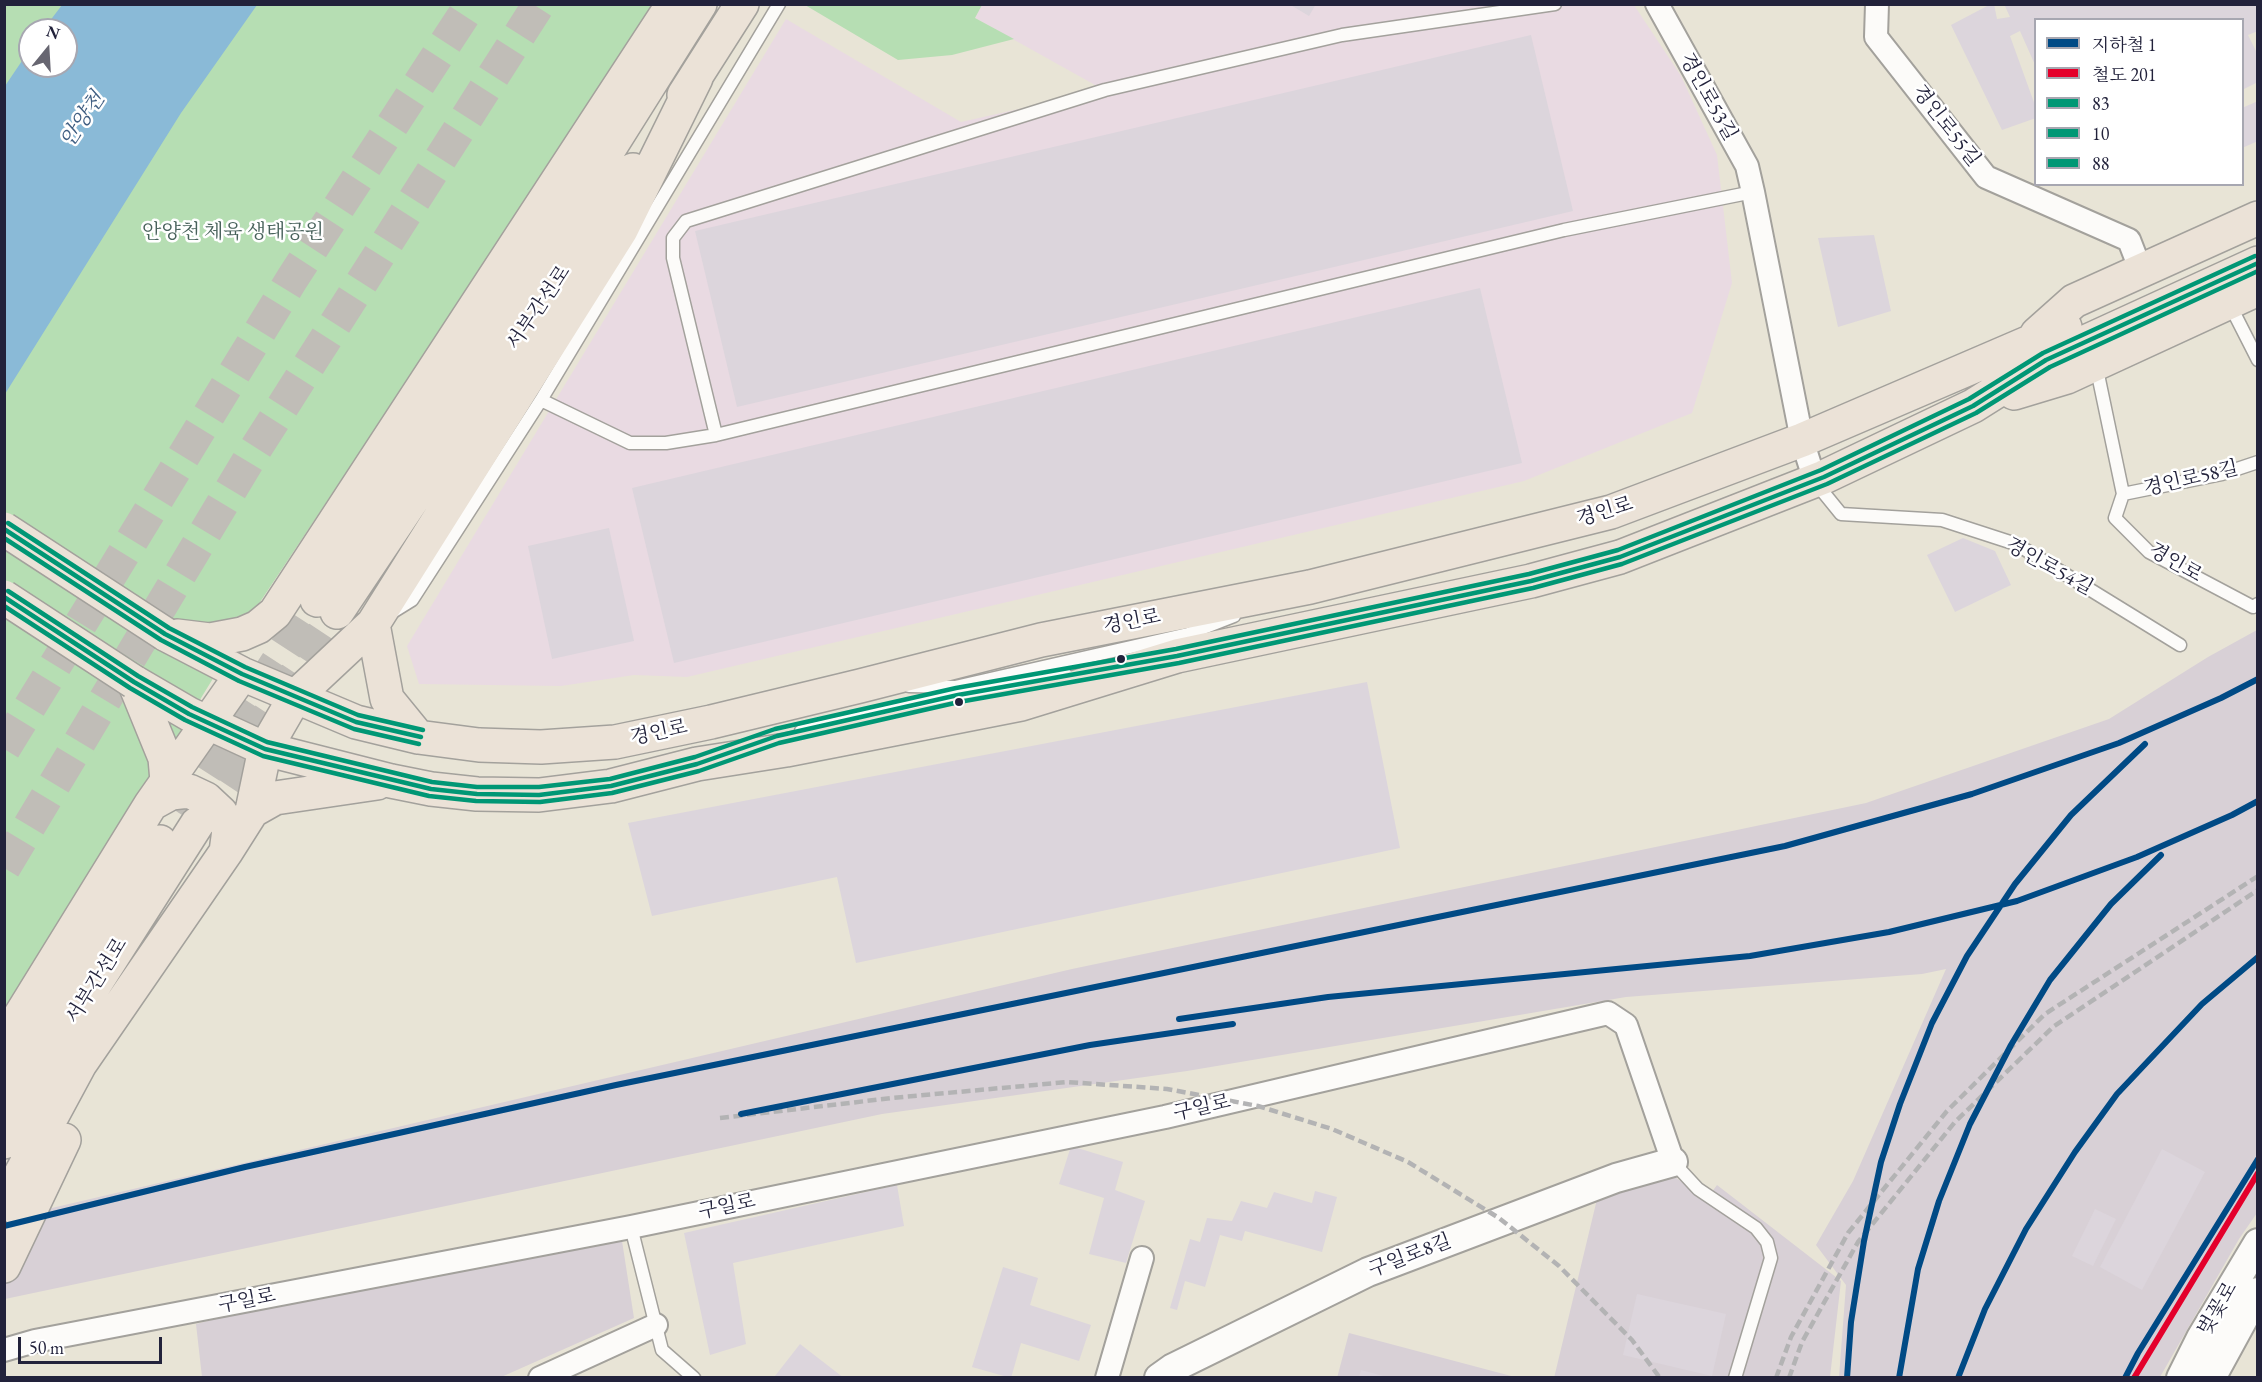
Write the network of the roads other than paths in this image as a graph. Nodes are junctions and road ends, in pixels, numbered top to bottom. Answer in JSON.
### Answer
{"nodes":[{"id":1,"x":673,"y":4,"type":"edge"},
{"id":2,"x":700,"y":4,"type":"edge"},
{"id":3,"x":742,"y":4,"type":"edge"},
{"id":4,"x":779,"y":4,"type":"edge"},
{"id":5,"x":1555,"y":4,"type":"edge"},
{"id":6,"x":1657,"y":4,"type":"edge"},
{"id":7,"x":1877,"y":4,"type":"edge"},
{"id":8,"x":696,"y":78,"type":"junction"},
{"id":9,"x":1753,"y":192,"type":"junction"},
{"id":10,"x":2258,"y":218,"type":"edge"},
{"id":11,"x":2258,"y":238,"type":"edge"},
{"id":12,"x":2258,"y":263,"type":"edge"},
{"id":13,"x":2141,"y":271,"type":"junction"},
{"id":14,"x":2244,"y":297,"type":"edge"},
{"id":15,"x":2023,"y":347,"type":"junction"},
{"id":16,"x":2258,"y":360,"type":"edge"},
{"id":17,"x":2096,"y":364,"type":"junction"},
{"id":18,"x":541,"y":400,"type":"junction"},
{"id":19,"x":1972,"y":406,"type":"junction"},
{"id":20,"x":716,"y":435,"type":"junction"},
{"id":21,"x":1802,"y":440,"type":"junction"},
{"id":22,"x":2258,"y":462,"type":"edge"},
{"id":23,"x":1815,"y":481,"type":"junction"},
{"id":24,"x":2123,"y":495,"type":"junction"},
{"id":25,"x":4,"y":529,"type":"edge"},
{"id":26,"x":4,"y":597,"type":"edge"},
{"id":27,"x":315,"y":600,"type":"junction"},
{"id":28,"x":2255,"y":605,"type":"edge"},
{"id":29,"x":373,"y":624,"type":"junction"},
{"id":30,"x":165,"y":634,"type":"junction"},
{"id":31,"x":2180,"y":645,"type":"dead end"},
{"id":32,"x":242,"y":674,"type":"junction"},
{"id":33,"x":134,"y":682,"type":"junction"},
{"id":34,"x":296,"y":697,"type":"junction"},
{"id":35,"x":208,"y":724,"type":"junction"},
{"id":36,"x":418,"y":737,"type":"junction"},
{"id":37,"x":265,"y":749,"type":"junction"},
{"id":38,"x":392,"y":781,"type":"junction"},
{"id":39,"x":174,"y":806,"type":"junction"},
{"id":40,"x":252,"y":811,"type":"junction"},
{"id":41,"x":226,"y":852,"type":"junction"},
{"id":42,"x":122,"y":1002,"type":"junction"},
{"id":43,"x":4,"y":1042,"type":"edge"},
{"id":44,"x":4,"y":1089,"type":"edge"},
{"id":45,"x":4,"y":1142,"type":"edge"},
{"id":46,"x":1673,"y":1162,"type":"junction"},
{"id":47,"x":4,"y":1205,"type":"edge"},
{"id":48,"x":631,"y":1227,"type":"junction"},
{"id":49,"x":2258,"y":1243,"type":"edge"},
{"id":50,"x":1142,"y":1258,"type":"dead end"},
{"id":51,"x":4,"y":1266,"type":"edge"},
{"id":52,"x":2258,"y":1292,"type":"edge"},
{"id":53,"x":656,"y":1326,"type":"junction"},
{"id":54,"x":4,"y":1350,"type":"edge"},
{"id":55,"x":540,"y":1377,"type":"edge"},
{"id":56,"x":694,"y":1377,"type":"edge"},
{"id":57,"x":1107,"y":1377,"type":"edge"},
{"id":58,"x":1159,"y":1377,"type":"edge"},
{"id":59,"x":1735,"y":1377,"type":"edge"},
{"id":60,"x":2181,"y":1377,"type":"edge"},
{"id":61,"x":2211,"y":1377,"type":"edge"}],
"edges":[{"from":1,"to":27,"type":"main road"},
{"from":2,"to":27,"type":"main road","name":"서부간선로"},
{"from":3,"to":8,"type":"main road","name":"서부간선로"},
{"from":4,"to":18,"type":"lane"},
{"from":5,"to":20,"type":"lane"},
{"from":6,"to":9,"type":"street","name":"경인로53길"},
{"from":7,"to":13,"type":"street","name":"경인로55길"},
{"from":8,"to":27,"type":"main road","name":"서부간선로"},
{"from":8,"to":29,"type":"main road"},
{"from":9,"to":20,"type":"lane"},
{"from":9,"to":21,"type":"street","name":"경인로53길"},
{"from":10,"to":13,"type":"main road"},
{"from":11,"to":15,"type":"main road","name":"경인로"},
{"from":12,"to":19,"type":"main road","name":"경인로"},
{"from":13,"to":15,"type":"main road"},
{"from":14,"to":16,"type":"lane"},
{"from":14,"to":17,"type":"main road"},
{"from":15,"to":21,"type":"main road","name":"경인로"},
{"from":17,"to":19,"type":"main road"},
{"from":17,"to":24,"type":"lane","name":"경인로"},
{"from":18,"to":20,"type":"lane"},
{"from":18,"to":29,"type":"lane"},
{"from":19,"to":23,"type":"main road","name":"경인로"},
{"from":21,"to":23,"type":"street","name":"경인로53길"},
{"from":21,"to":36,"type":"main road","name":"경인로"},
{"from":22,"to":24,"type":"lane","name":"경인로58길"},
{"from":23,"to":31,"type":"lane","name":"경인로54길"},
{"from":23,"to":38,"type":"main road","name":"경인로"},
{"from":24,"to":28,"type":"lane","name":"경인로"},
{"from":25,"to":30,"type":"main road","name":"경인로","bridge":true},
{"from":26,"to":33,"type":"main road","name":"경인로","bridge":true},
{"from":27,"to":29,"type":"main road"},
{"from":27,"to":30,"type":"main road"},
{"from":29,"to":34,"type":"main road"},
{"from":29,"to":36,"type":"main road"},
{"from":30,"to":32,"type":"main road","name":"경인로"},
{"from":32,"to":34,"type":"main road","name":"경인로"},
{"from":32,"to":35,"type":"main road"},
{"from":33,"to":35,"type":"main road","name":"경인로"},
{"from":33,"to":39,"type":"main road"},
{"from":34,"to":36,"type":"main road","name":"경인로"},
{"from":34,"to":37,"type":"main road"},
{"from":35,"to":37,"type":"main road","name":"경인로"},
{"from":35,"to":39,"type":"main road"},
{"from":37,"to":38,"type":"main road","name":"경인로"},
{"from":37,"to":40,"type":"main road"},
{"from":38,"to":40,"type":"main road"},
{"from":39,"to":41,"type":"main road"},
{"from":39,"to":43,"type":"main road"},
{"from":39,"to":44,"type":"main road","name":"서부간선로"},
{"from":39,"to":45,"type":"main road","name":"서부간선로"},
{"from":40,"to":41,"type":"main road"},
{"from":41,"to":42,"type":"main road"},
{"from":42,"to":47,"type":"main road"},
{"from":42,"to":51,"type":"main road"},
{"from":46,"to":48,"type":"street","name":"구일로"},
{"from":46,"to":58,"type":"street","name":"구일로8길"},
{"from":46,"to":59,"type":"lane"},
{"from":48,"to":53,"type":"lane"},
{"from":48,"to":54,"type":"street","name":"구일로"},
{"from":49,"to":60,"type":"street","name":"벚꽃로"},
{"from":50,"to":57,"type":"street"},
{"from":52,"to":61,"type":"street"},
{"from":53,"to":55,"type":"street"},
{"from":53,"to":56,"type":"lane"}]}
